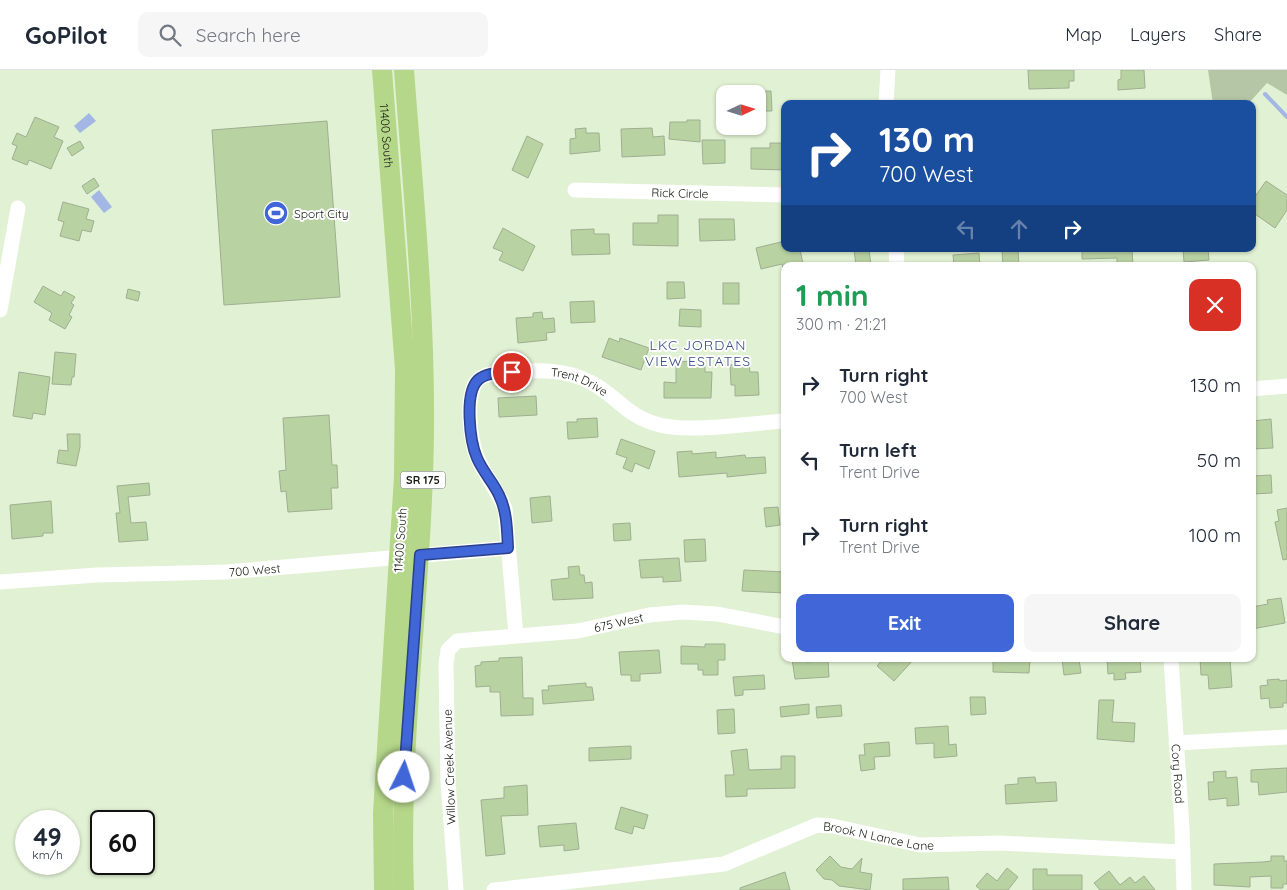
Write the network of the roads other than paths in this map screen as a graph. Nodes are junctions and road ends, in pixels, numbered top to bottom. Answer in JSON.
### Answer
{"nodes":[{"id":1,"x":382,"y":70,"type":"edge"},
{"id":2,"x":404,"y":70,"type":"edge"},
{"id":3,"x":888,"y":70,"type":"edge"},
{"id":4,"x":886,"y":100,"type":"edge"},
{"id":5,"x":576,"y":190,"type":"dead end"},
{"id":6,"x":781,"y":194,"type":"edge"},
{"id":7,"x":18,"y":208,"type":"dead end"},
{"id":8,"x":0,"y":310,"type":"edge"},
{"id":9,"x":1287,"y":386,"type":"edge"},
{"id":10,"x":1256,"y":389,"type":"edge"},
{"id":11,"x":781,"y":421,"type":"edge"},
{"id":12,"x":508,"y":548,"type":"junction"},
{"id":13,"x":420,"y":555,"type":"junction"},
{"id":14,"x":398,"y":557,"type":"junction"},
{"id":15,"x":0,"y":582,"type":"edge"},
{"id":16,"x":781,"y":626,"type":"edge"},
{"id":17,"x":516,"y":635,"type":"junction"},
{"id":18,"x":452,"y":645,"type":"joint"},
{"id":19,"x":1170,"y":662,"type":"edge"},
{"id":20,"x":1287,"y":737,"type":"edge"},
{"id":21,"x":1176,"y":743,"type":"junction"},
{"id":22,"x":1181,"y":852,"type":"junction"},
{"id":23,"x":384,"y":890,"type":"edge"},
{"id":24,"x":404,"y":890,"type":"edge"},
{"id":25,"x":456,"y":890,"type":"edge"},
{"id":26,"x":494,"y":890,"type":"edge"},
{"id":27,"x":1184,"y":890,"type":"edge"}],
"edges":[{"from":1,"to":14,"type":"main road","name":"11400 South","number":"SR 175"},
{"from":2,"to":13,"type":"main road","name":"11400 South","number":"SR 175"},
{"from":3,"to":4,"type":"street"},
{"from":5,"to":6,"type":"street","name":"Rick Circle"},
{"from":7,"to":8,"type":"street"},
{"from":9,"to":10,"type":"street"},
{"from":11,"to":12,"type":"street","name":"Trent Drive"},
{"from":12,"to":13,"type":"street","name":"700 West"},
{"from":12,"to":17,"type":"street","name":"Trent Drive"},
{"from":13,"to":14,"type":"street","name":"700 West"},
{"from":13,"to":24,"type":"main road","name":"11400 South","number":"SR 175"},
{"from":14,"to":15,"type":"street","name":"700 West"},
{"from":14,"to":23,"type":"main road","name":"11400 South","number":"SR 175"},
{"from":16,"to":17,"type":"street","name":"675 West"},
{"from":17,"to":18,"type":"street","name":"675 West"},
{"from":18,"to":25,"type":"street","name":"Willow Creek Avenue"},
{"from":19,"to":21,"type":"street","name":"Cory Road"},
{"from":20,"to":21,"type":"street"},
{"from":21,"to":22,"type":"street","name":"Cory Road"},
{"from":22,"to":26,"type":"street","name":"Brook N Lance Lane"},
{"from":22,"to":27,"type":"street","name":"Cory Road"}]}
